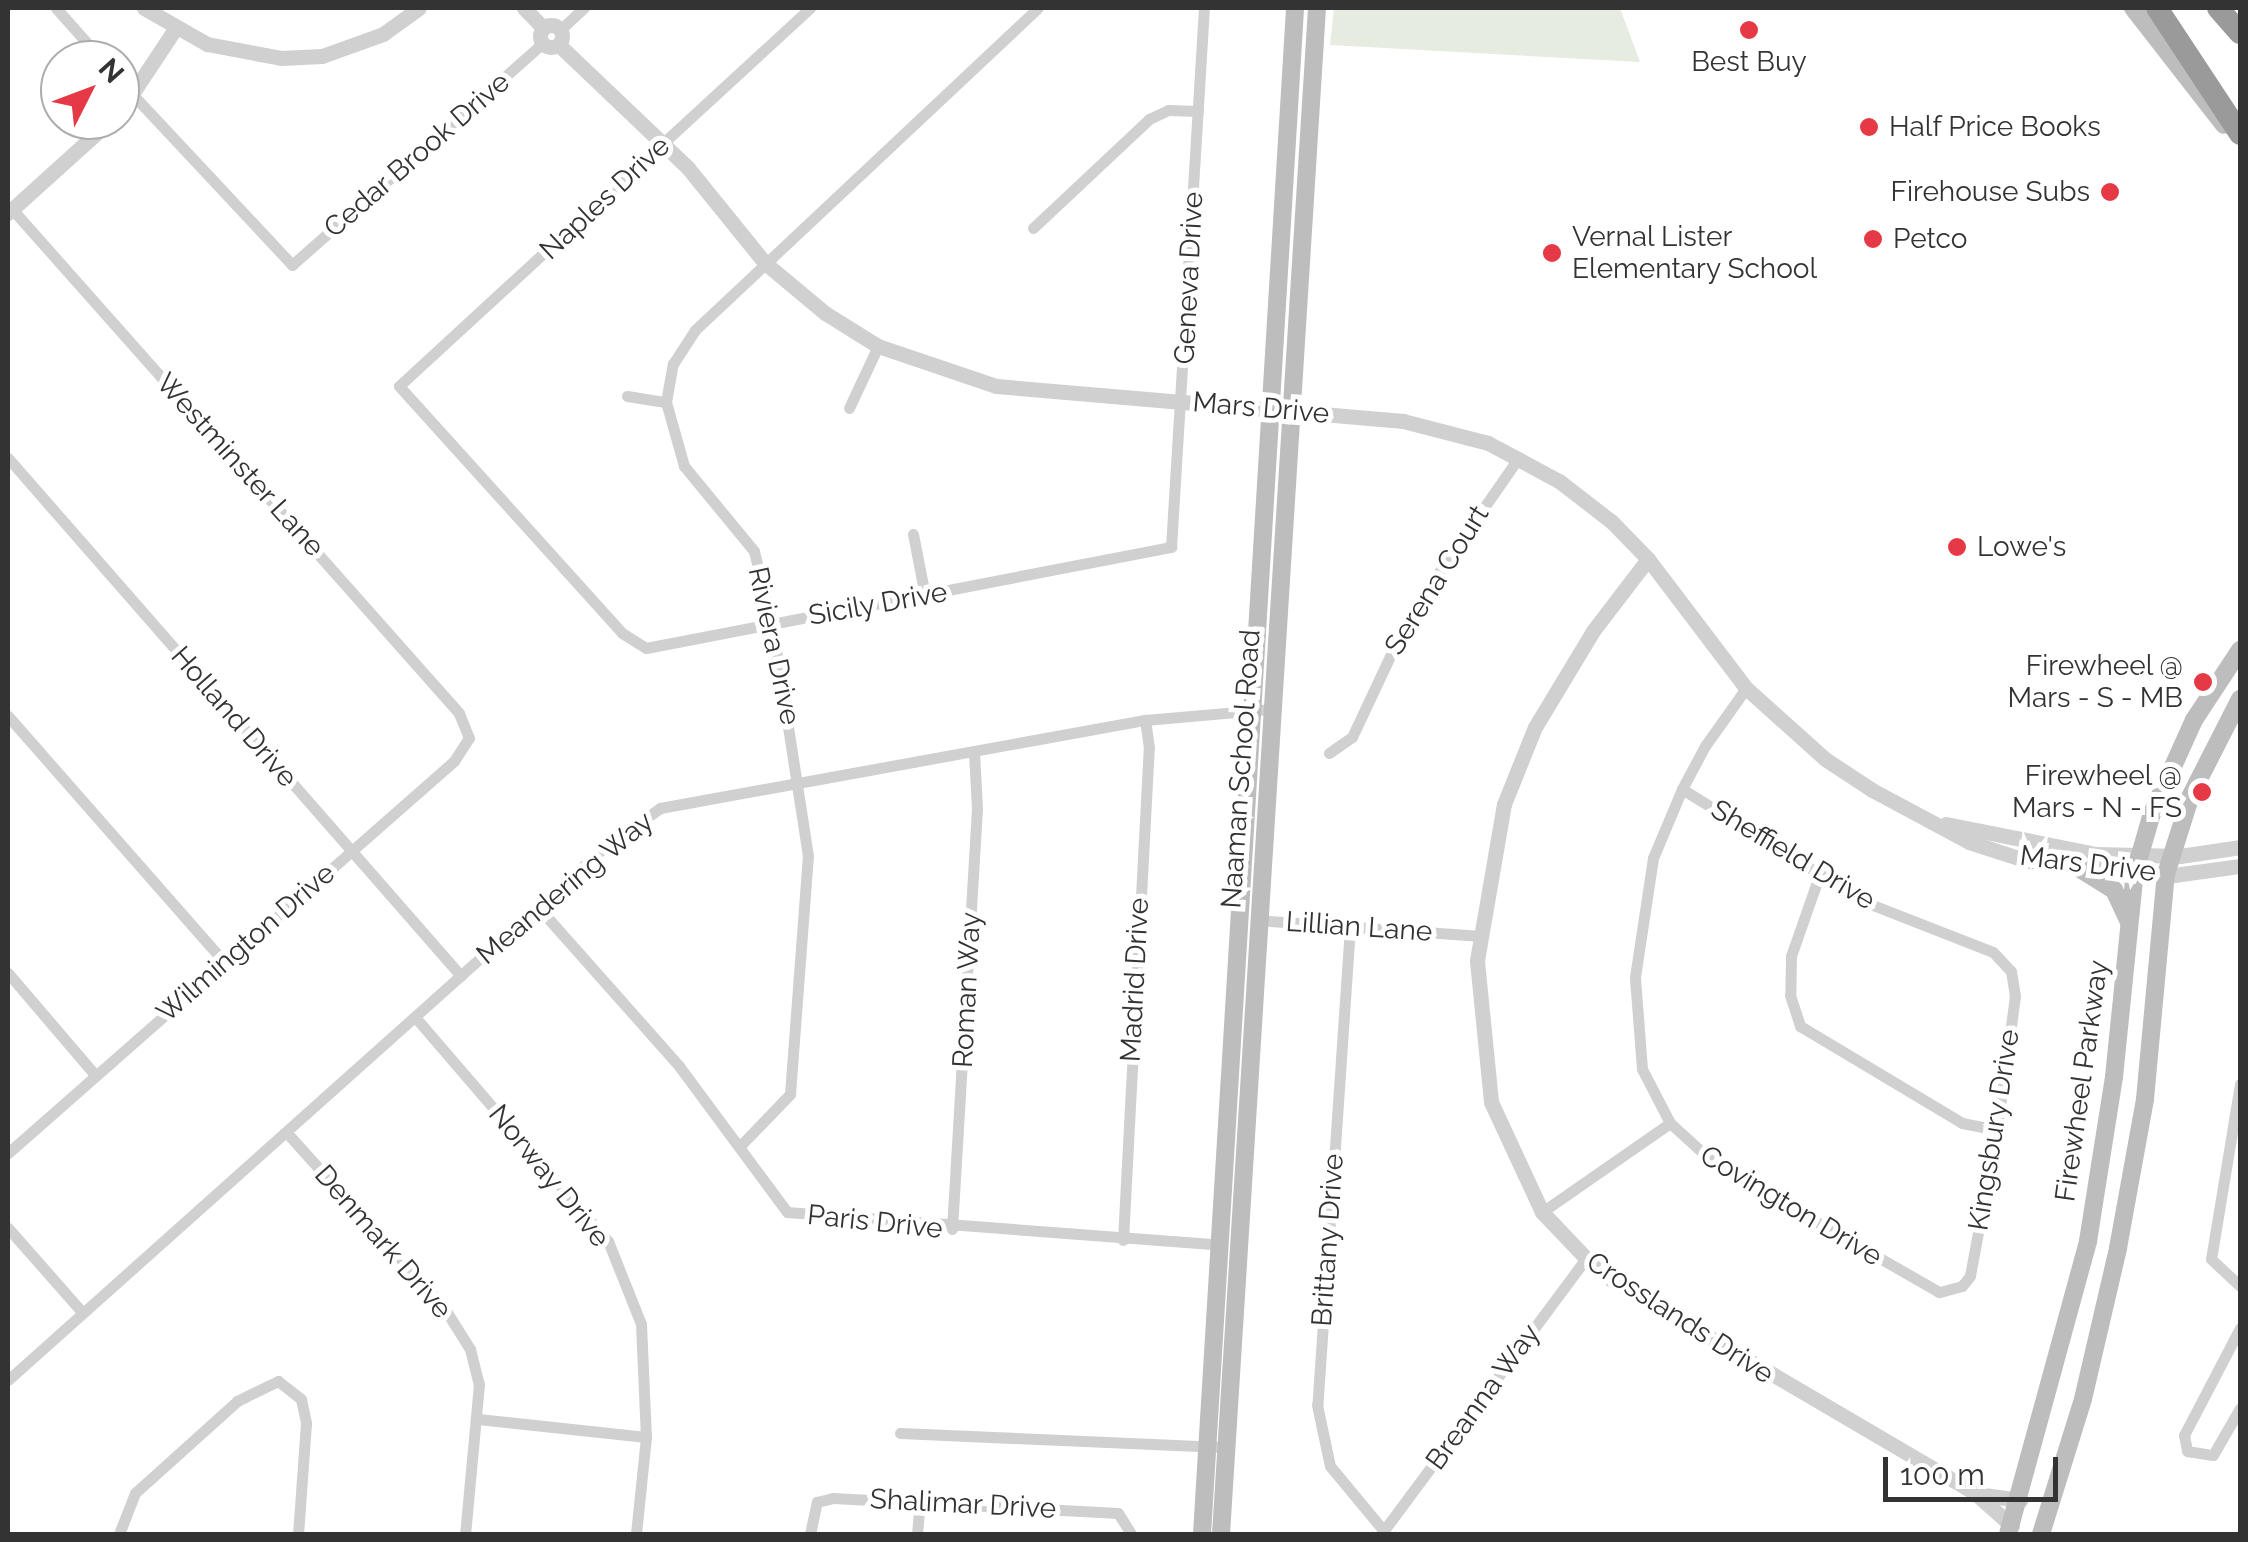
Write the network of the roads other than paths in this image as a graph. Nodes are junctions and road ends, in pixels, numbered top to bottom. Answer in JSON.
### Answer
{"nodes":[{"id":1,"x":56,"y":8,"type":"edge"},
{"id":2,"x":144,"y":8,"type":"edge"},
{"id":3,"x":419,"y":8,"type":"edge"},
{"id":4,"x":524,"y":8,"type":"edge"},
{"id":5,"x":584,"y":8,"type":"edge"},
{"id":6,"x":810,"y":8,"type":"edge"},
{"id":7,"x":1038,"y":8,"type":"edge"},
{"id":8,"x":1204,"y":8,"type":"edge"},
{"id":9,"x":1296,"y":8,"type":"edge"},
{"id":10,"x":1317,"y":8,"type":"edge"},
{"id":11,"x":2133,"y":8,"type":"edge"},
{"id":12,"x":2157,"y":8,"type":"edge"},
{"id":13,"x":2218,"y":8,"type":"edge"},
{"id":14,"x":2235,"y":8,"type":"edge"},
{"id":15,"x":2240,"y":15,"type":"edge"},
{"id":16,"x":175,"y":29,"type":"junction"},
{"id":17,"x":2240,"y":33,"type":"edge"},
{"id":18,"x":551,"y":37,"type":"junction"},
{"id":19,"x":84,"y":40,"type":"edge"},
{"id":20,"x":140,"y":87,"type":"edge"},
{"id":21,"x":140,"y":103,"type":"edge"},
{"id":22,"x":1198,"y":111,"type":"junction"},
{"id":23,"x":2240,"y":134,"type":"edge"},
{"id":24,"x":89,"y":140,"type":"edge"},
{"id":25,"x":664,"y":143,"type":"junction"},
{"id":26,"x":2240,"y":144,"type":"edge"},
{"id":27,"x":10,"y":211,"type":"edge"},
{"id":28,"x":1033,"y":228,"type":"dead end"},
{"id":29,"x":765,"y":264,"type":"junction"},
{"id":30,"x":878,"y":346,"type":"junction"},
{"id":31,"x":399,"y":386,"type":"joint"},
{"id":32,"x":627,"y":396,"type":"dead end"},
{"id":33,"x":1181,"y":401,"type":"junction"},
{"id":34,"x":666,"y":402,"type":"junction"},
{"id":35,"x":1270,"y":407,"type":"junction"},
{"id":36,"x":849,"y":408,"type":"dead end"},
{"id":37,"x":1294,"y":410,"type":"junction"},
{"id":38,"x":1519,"y":457,"type":"junction"},
{"id":39,"x":8,"y":458,"type":"edge"},
{"id":40,"x":913,"y":534,"type":"dead end"},
{"id":41,"x":1171,"y":548,"type":"joint"},
{"id":42,"x":1648,"y":559,"type":"junction"},
{"id":43,"x":925,"y":596,"type":"junction"},
{"id":44,"x":772,"y":624,"type":"junction"},
{"id":45,"x":2240,"y":650,"type":"edge"},
{"id":46,"x":1746,"y":688,"type":"junction"},
{"id":47,"x":2240,"y":699,"type":"edge"},
{"id":48,"x":1248,"y":709,"type":"junction"},
{"id":49,"x":1270,"y":709,"type":"junction"},
{"id":50,"x":8,"y":716,"type":"edge"},
{"id":51,"x":1145,"y":720,"type":"junction"},
{"id":52,"x":466,"y":724,"type":"joint"},
{"id":53,"x":974,"y":751,"type":"junction"},
{"id":54,"x":1329,"y":753,"type":"dead end"},
{"id":55,"x":800,"y":784,"type":"junction"},
{"id":56,"x":1682,"y":789,"type":"junction"},
{"id":57,"x":1942,"y":824,"type":"junction"},
{"id":58,"x":2240,"y":847,"type":"edge"},
{"id":59,"x":352,"y":850,"type":"junction"},
{"id":60,"x":2137,"y":864,"type":"junction"},
{"id":61,"x":2168,"y":865,"type":"junction"},
{"id":62,"x":2240,"y":866,"type":"edge"},
{"id":63,"x":2077,"y":867,"type":"junction"},
{"id":64,"x":1819,"y":876,"type":"junction"},
{"id":65,"x":538,"y":907,"type":"junction"},
{"id":66,"x":1238,"y":918,"type":"junction"},
{"id":67,"x":1259,"y":920,"type":"junction"},
{"id":68,"x":2130,"y":926,"type":"junction"},
{"id":69,"x":1350,"y":927,"type":"junction"},
{"id":70,"x":1480,"y":936,"type":"junction"},
{"id":71,"x":224,"y":962,"type":"junction"},
{"id":72,"x":2011,"y":971,"type":"joint"},
{"id":73,"x":8,"y":974,"type":"edge"},
{"id":74,"x":461,"y":976,"type":"junction"},
{"id":75,"x":415,"y":1017,"type":"junction"},
{"id":76,"x":96,"y":1076,"type":"junction"},
{"id":77,"x":2239,"y":1086,"type":"edge"},
{"id":78,"x":1670,"y":1123,"type":"junction"},
{"id":79,"x":1997,"y":1130,"type":"junction"},
{"id":80,"x":287,"y":1133,"type":"junction"},
{"id":81,"x":741,"y":1145,"type":"junction"},
{"id":82,"x":8,"y":1153,"type":"edge"},
{"id":83,"x":1542,"y":1212,"type":"junction"},
{"id":84,"x":8,"y":1228,"type":"edge"},
{"id":85,"x":952,"y":1229,"type":"junction"},
{"id":86,"x":1123,"y":1240,"type":"junction"},
{"id":87,"x":1218,"y":1244,"type":"junction"},
{"id":88,"x":1238,"y":1246,"type":"junction"},
{"id":89,"x":1585,"y":1260,"type":"junction"},
{"id":90,"x":1962,"y":1286,"type":"joint"},
{"id":91,"x":2240,"y":1286,"type":"edge"},
{"id":92,"x":83,"y":1313,"type":"junction"},
{"id":93,"x":2240,"y":1328,"type":"edge"},
{"id":94,"x":8,"y":1380,"type":"edge"},
{"id":95,"x":2240,"y":1408,"type":"edge"},
{"id":96,"x":478,"y":1419,"type":"junction"},
{"id":97,"x":900,"y":1433,"type":"dead end"},
{"id":98,"x":646,"y":1437,"type":"junction"},
{"id":99,"x":1206,"y":1447,"type":"junction"},
{"id":100,"x":1227,"y":1447,"type":"junction"},
{"id":101,"x":1976,"y":1494,"type":"junction"},
{"id":102,"x":920,"y":1500,"type":"junction"},
{"id":103,"x":2021,"y":1500,"type":"junction"},
{"id":104,"x":2010,"y":1530,"type":"edge"},
{"id":105,"x":2048,"y":1531,"type":"edge"},
{"id":106,"x":1383,"y":1532,"type":"edge"},
{"id":107,"x":119,"y":1534,"type":"edge"},
{"id":108,"x":298,"y":1534,"type":"edge"},
{"id":109,"x":465,"y":1534,"type":"edge"},
{"id":110,"x":636,"y":1534,"type":"edge"},
{"id":111,"x":810,"y":1534,"type":"edge"},
{"id":112,"x":917,"y":1534,"type":"edge"},
{"id":113,"x":1131,"y":1534,"type":"edge"},
{"id":114,"x":1202,"y":1534,"type":"edge"},
{"id":115,"x":1221,"y":1534,"type":"edge"}],
"edges":[{"from":1,"to":19,"type":"street"},
{"from":2,"to":16,"type":"street"},
{"from":3,"to":16,"type":"street"},
{"from":4,"to":18,"type":"street","name":"Mars Drive"},
{"from":5,"to":18,"type":"street","name":"Cedar Brook Drive"},
{"from":6,"to":25,"type":"street","name":"Naples Drive"},
{"from":7,"to":29,"type":"street"},
{"from":8,"to":22,"type":"street","name":"Geneva Drive"},
{"from":9,"to":35,"type":"main road","name":"Naaman School Road"},
{"from":10,"to":37,"type":"main road","name":"Naaman School Road"},
{"from":11,"to":26,"type":"main road"},
{"from":12,"to":23,"type":"highway"},
{"from":13,"to":17,"type":"highway"},
{"from":14,"to":15,"type":"highway"},
{"from":16,"to":20,"type":"street"},
{"from":18,"to":21,"type":"street","name":"Cedar Brook Drive"},
{"from":18,"to":25,"type":"street","name":"Mars Drive"},
{"from":22,"to":28,"type":"street"},
{"from":22,"to":33,"type":"street","name":"Geneva Drive"},
{"from":24,"to":27,"type":"street"},
{"from":25,"to":29,"type":"street","name":"Mars Drive"},
{"from":25,"to":31,"type":"street","name":"Naples Drive"},
{"from":27,"to":52,"type":"street","name":"Westminster Lane"},
{"from":29,"to":30,"type":"street","name":"Mars Drive"},
{"from":29,"to":34,"type":"street"},
{"from":30,"to":33,"type":"street","name":"Mars Drive"},
{"from":30,"to":36,"type":"street"},
{"from":31,"to":44,"type":"street","name":"Sicily Drive"},
{"from":32,"to":34,"type":"street"},
{"from":33,"to":35,"type":"street","name":"Mars Drive"},
{"from":33,"to":41,"type":"street","name":"Geneva Drive"},
{"from":34,"to":44,"type":"street","name":"Riviera Drive"},
{"from":35,"to":37,"type":"street","name":"Mars Drive"},
{"from":35,"to":48,"type":"main road","name":"Naaman School Road"},
{"from":37,"to":38,"type":"street","name":"Mars Drive"},
{"from":37,"to":49,"type":"main road","name":"Naaman School Road"},
{"from":38,"to":42,"type":"street","name":"Mars Drive"},
{"from":38,"to":54,"type":"street","name":"Serena Court"},
{"from":39,"to":59,"type":"street","name":"Holland Drive"},
{"from":40,"to":43,"type":"street"},
{"from":41,"to":43,"type":"street","name":"Sicily Drive"},
{"from":42,"to":46,"type":"street","name":"Mars Drive"},
{"from":42,"to":70,"type":"street","name":"Crosslands Drive"},
{"from":43,"to":44,"type":"street","name":"Sicily Drive"},
{"from":44,"to":55,"type":"street","name":"Riviera Drive"},
{"from":45,"to":60,"type":"main road","name":"Firewheel Parkway"},
{"from":46,"to":56,"type":"street","name":"Covington Drive"},
{"from":46,"to":57,"type":"street","name":"Mars Drive"},
{"from":47,"to":61,"type":"main road","name":"Firewheel Parkway"},
{"from":48,"to":49,"type":"street","name":"Meandering Way"},
{"from":48,"to":51,"type":"street","name":"Meandering Way"},
{"from":48,"to":66,"type":"main road","name":"Naaman School Road"},
{"from":49,"to":67,"type":"main road","name":"Naaman School Road"},
{"from":50,"to":71,"type":"street"},
{"from":51,"to":53,"type":"street","name":"Meandering Way"},
{"from":51,"to":86,"type":"street","name":"Madrid Drive"},
{"from":52,"to":59,"type":"street","name":"Wilmington Drive"},
{"from":53,"to":55,"type":"street","name":"Meandering Way"},
{"from":53,"to":85,"type":"street","name":"Roman Way"},
{"from":55,"to":65,"type":"street","name":"Meandering Way"},
{"from":55,"to":81,"type":"street","name":"Riviera Drive"},
{"from":56,"to":64,"type":"street","name":"Sheffield Drive"},
{"from":56,"to":78,"type":"street","name":"Covington Drive"},
{"from":57,"to":60,"type":"street","name":"Mars Drive"},
{"from":57,"to":63,"type":"street","name":"Mars Drive"},
{"from":58,"to":61,"type":"street","name":"Mars Drive"},
{"from":59,"to":71,"type":"street","name":"Wilmington Drive"},
{"from":59,"to":74,"type":"street","name":"Holland Drive"},
{"from":60,"to":61,"type":"street","name":"Mars Drive"},
{"from":60,"to":63,"type":"street","name":"Mars Drive"},
{"from":60,"to":68,"type":"main road","name":"Firewheel Parkway"},
{"from":61,"to":62,"type":"street","name":"Mars Drive"},
{"from":61,"to":105,"type":"main road","name":"Firewheel Parkway"},
{"from":63,"to":68,"type":"main road"},
{"from":64,"to":72,"type":"street","name":"Sheffield Drive"},
{"from":64,"to":79,"type":"street"},
{"from":65,"to":74,"type":"street","name":"Meandering Way"},
{"from":65,"to":81,"type":"street","name":"Paris Drive"},
{"from":66,"to":67,"type":"street","name":"Lillian Lane"},
{"from":66,"to":87,"type":"main road","name":"Naaman School Road"},
{"from":67,"to":69,"type":"street","name":"Lillian Lane"},
{"from":67,"to":88,"type":"main road","name":"Naaman School Road"},
{"from":68,"to":103,"type":"main road","name":"Firewheel Parkway"},
{"from":69,"to":70,"type":"street","name":"Lillian Lane"},
{"from":69,"to":106,"type":"street","name":"Brittany Drive"},
{"from":70,"to":83,"type":"street","name":"Crosslands Drive"},
{"from":71,"to":76,"type":"street","name":"Wilmington Drive"},
{"from":72,"to":79,"type":"street","name":"Kingsbury Drive"},
{"from":73,"to":76,"type":"street"},
{"from":74,"to":75,"type":"street","name":"Meandering Way"},
{"from":75,"to":80,"type":"street","name":"Meandering Way"},
{"from":75,"to":98,"type":"street","name":"Norway Drive"},
{"from":76,"to":82,"type":"street","name":"Wilmington Drive"},
{"from":77,"to":91,"type":"street"},
{"from":78,"to":83,"type":"street"},
{"from":78,"to":90,"type":"street","name":"Covington Drive"},
{"from":79,"to":90,"type":"street","name":"Kingsbury Drive"},
{"from":80,"to":92,"type":"street","name":"Meandering Way"},
{"from":80,"to":96,"type":"street","name":"Denmark Drive"},
{"from":81,"to":85,"type":"street","name":"Paris Drive"},
{"from":83,"to":89,"type":"street","name":"Crosslands Drive"},
{"from":84,"to":92,"type":"street"},
{"from":85,"to":86,"type":"street","name":"Paris Drive"},
{"from":86,"to":87,"type":"street","name":"Paris Drive"},
{"from":87,"to":88,"type":"street","name":"Paris Drive"},
{"from":87,"to":99,"type":"main road","name":"Naaman School Road"},
{"from":88,"to":100,"type":"main road","name":"Naaman School Road"},
{"from":89,"to":101,"type":"street","name":"Crosslands Drive"},
{"from":89,"to":106,"type":"street","name":"Breanna Way"},
{"from":92,"to":94,"type":"street","name":"Meandering Way"},
{"from":93,"to":95,"type":"street"},
{"from":96,"to":98,"type":"street"},
{"from":96,"to":109,"type":"street","name":"Denmark Drive"},
{"from":97,"to":99,"type":"street"},
{"from":98,"to":110,"type":"street","name":"Norway Drive"},
{"from":99,"to":100,"type":"street"},
{"from":99,"to":114,"type":"main road","name":"Naaman School Road"},
{"from":100,"to":115,"type":"main road","name":"Naaman School Road"},
{"from":101,"to":103,"type":"street","name":"Crosslands Drive"},
{"from":101,"to":104,"type":"street","name":"Crosslands Drive"},
{"from":102,"to":111,"type":"street","name":"Shalimar Drive"},
{"from":102,"to":112,"type":"street"},
{"from":102,"to":113,"type":"street","name":"Shalimar Drive"},
{"from":103,"to":104,"type":"main road","name":"Firewheel Parkway"},
{"from":107,"to":108,"type":"street"}]}
